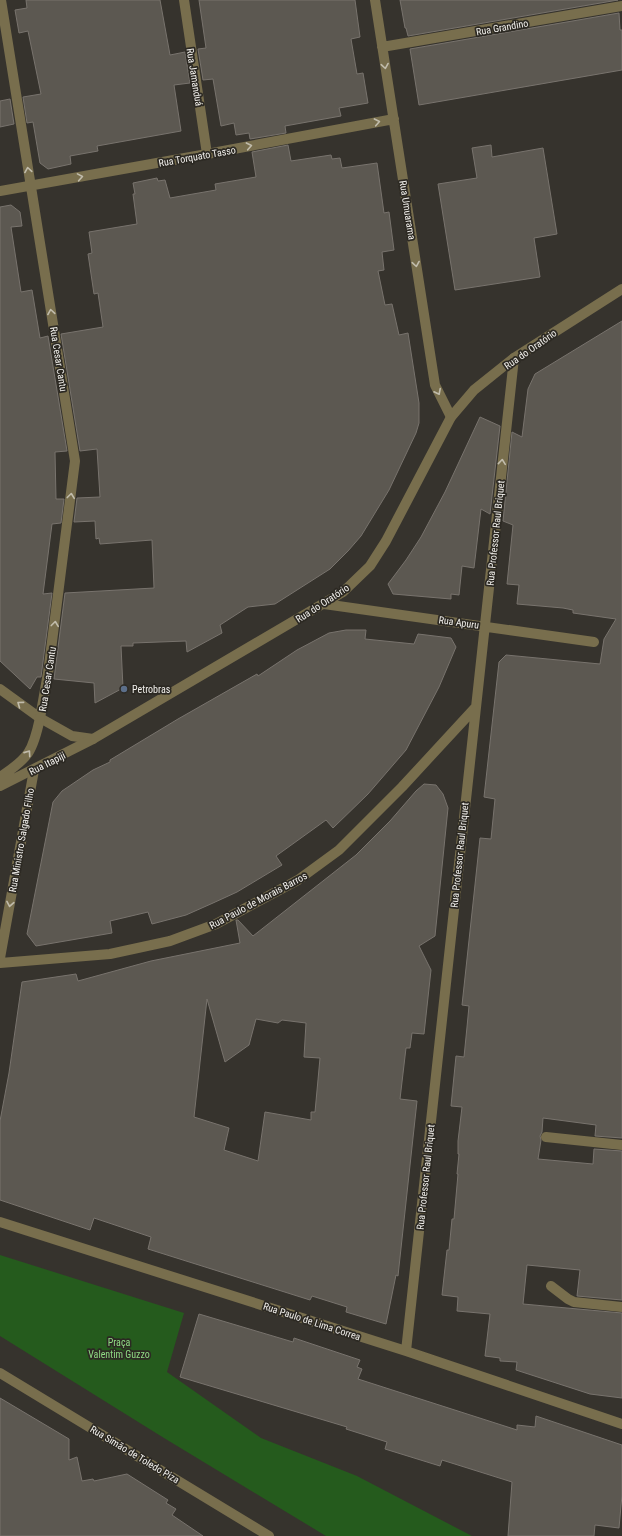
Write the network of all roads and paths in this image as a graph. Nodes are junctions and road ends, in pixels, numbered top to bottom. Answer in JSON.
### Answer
{"nodes":[{"id":1,"x":1,"y":0,"type":"edge"},
{"id":2,"x":184,"y":0,"type":"edge"},
{"id":3,"x":375,"y":0,"type":"edge"},
{"id":4,"x":622,"y":6,"type":"edge"},
{"id":5,"x":382,"y":47,"type":"junction"},
{"id":6,"x":394,"y":118,"type":"junction"},
{"id":7,"x":207,"y":154,"type":"junction"},
{"id":8,"x":31,"y":186,"type":"junction"},
{"id":9,"x":0,"y":191,"type":"edge"},
{"id":10,"x":622,"y":289,"type":"edge"},
{"id":11,"x":514,"y":358,"type":"junction"},
{"id":12,"x":451,"y":417,"type":"junction"},
{"id":13,"x":324,"y":604,"type":"junction"},
{"id":14,"x":485,"y":626,"type":"junction"},
{"id":15,"x":594,"y":642,"type":"dead end"},
{"id":16,"x":0,"y":689,"type":"edge"},
{"id":17,"x":476,"y":708,"type":"junction"},
{"id":18,"x":40,"y":718,"type":"junction"},
{"id":19,"x":93,"y":739,"type":"junction"},
{"id":20,"x":34,"y":770,"type":"junction"},
{"id":21,"x":0,"y":777,"type":"edge"},
{"id":22,"x":0,"y":786,"type":"edge"},
{"id":23,"x":0,"y":958,"type":"edge"},
{"id":24,"x":0,"y":963,"type":"edge"},
{"id":25,"x":546,"y":1138,"type":"dead end"},
{"id":26,"x":622,"y":1146,"type":"edge"},
{"id":27,"x":0,"y":1222,"type":"edge"},
{"id":28,"x":551,"y":1286,"type":"dead end"},
{"id":29,"x":622,"y":1307,"type":"edge"},
{"id":30,"x":406,"y":1351,"type":"junction"},
{"id":31,"x":0,"y":1373,"type":"edge"},
{"id":32,"x":622,"y":1424,"type":"edge"},
{"id":33,"x":269,"y":1536,"type":"edge"}],
"edges":[{"from":8,"to":1,"type":"street","name":"Rua Cesar Cantu","one_way":true},
{"from":2,"to":7,"type":"street","name":"Rua Jamanduá"},
{"from":3,"to":5,"type":"street","name":"Rua Umuarama"},
{"from":4,"to":5,"type":"street","name":"Rua Grandino"},
{"from":5,"to":6,"type":"street","name":"Rua Umuarama","one_way":true},
{"from":7,"to":6,"type":"street","name":"Rua Torquato Tasso","one_way":true},
{"from":6,"to":12,"type":"street","name":"Rua Umuarama","one_way":true},
{"from":8,"to":7,"type":"street","name":"Rua Torquato Tasso","one_way":true},
{"from":8,"to":9,"type":"street","name":"Rua Torquato Tasso"},
{"from":18,"to":8,"type":"street","name":"Rua Cesar Cantu","one_way":true},
{"from":10,"to":11,"type":"street","name":"Rua do Oratório"},
{"from":11,"to":12,"type":"street","name":"Rua do Oratório"},
{"from":14,"to":11,"type":"street","name":"Rua Professor Raul Briquet","one_way":true},
{"from":12,"to":13,"type":"street","name":"Rua do Oratório"},
{"from":13,"to":14,"type":"street","name":"Rua Apuru"},
{"from":13,"to":19,"type":"street","name":"Rua do Oratório"},
{"from":14,"to":15,"type":"street","name":"Rua Apuru"},
{"from":14,"to":17,"type":"street","name":"Rua Professor Raul Briquet"},
{"from":18,"to":16,"type":"street","one_way":true},
{"from":17,"to":24,"type":"street","name":"Rua Paulo de Morais Barros"},
{"from":17,"to":30,"type":"street","name":"Rua Professor Raul Briquet"},
{"from":18,"to":19,"type":"street"},
{"from":21,"to":18,"type":"street","name":"Rua Cesar Cantu","one_way":true},
{"from":19,"to":20,"type":"street","name":"Rua Itapiji"},
{"from":20,"to":22,"type":"street","name":"Rua Itapiji"},
{"from":20,"to":23,"type":"street","name":"Rua Ministro Salgado Filho","one_way":true},
{"from":25,"to":26,"type":"street"},
{"from":27,"to":30,"type":"street","name":"Rua Paulo de Lima Correa"},
{"from":28,"to":29,"type":"street"},
{"from":30,"to":32,"type":"street","name":"Rua Paulo de Lima Correa"},
{"from":31,"to":33,"type":"street","name":"Rua Simão de Toledo Piza"}]}
